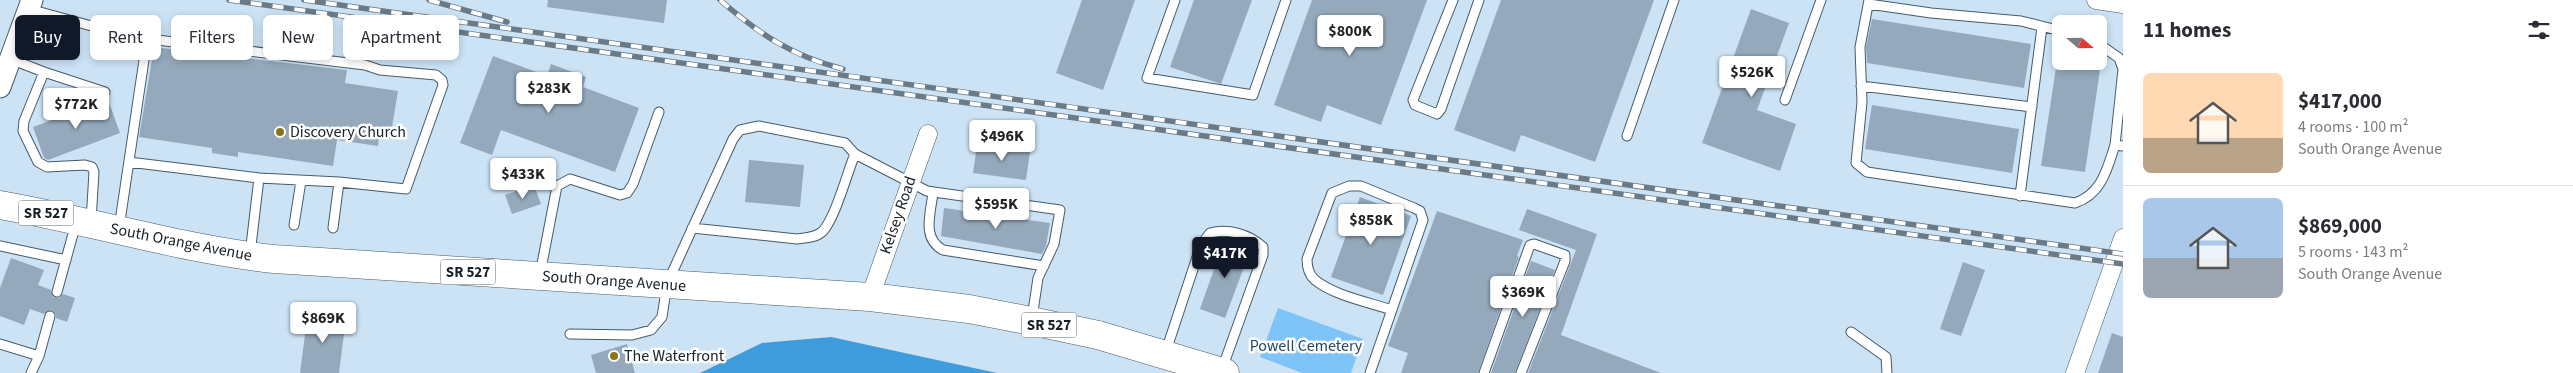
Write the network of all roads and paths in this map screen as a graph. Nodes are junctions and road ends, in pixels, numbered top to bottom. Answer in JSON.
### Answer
{"nodes":[{"id":1,"x":1175,"y":0,"type":"edge"},
{"id":2,"x":1286,"y":0,"type":"edge"},
{"id":3,"x":1454,"y":0,"type":"edge"},
{"id":4,"x":1479,"y":0,"type":"edge"},
{"id":5,"x":1674,"y":0,"type":"edge"},
{"id":6,"x":1821,"y":0,"type":"edge"},
{"id":7,"x":2096,"y":0,"type":"edge"},
{"id":8,"x":1869,"y":2,"type":"edge"},
{"id":9,"x":31,"y":4,"type":"edge"},
{"id":10,"x":2123,"y":4,"type":"edge"},
{"id":11,"x":90,"y":23,"type":"edge"},
{"id":12,"x":2042,"y":27,"type":"junction"},
{"id":13,"x":2052,"y":29,"type":"edge"},
{"id":14,"x":161,"y":40,"type":"edge"},
{"id":15,"x":2108,"y":49,"type":"edge"},
{"id":16,"x":10,"y":59,"type":"junction"},
{"id":17,"x":144,"y":60,"type":"edge"},
{"id":18,"x":44,"y":72,"type":"junction"},
{"id":19,"x":1861,"y":86,"type":"junction"},
{"id":20,"x":0,"y":87,"type":"edge"},
{"id":21,"x":105,"y":92,"type":"dead end"},
{"id":22,"x":1785,"y":100,"type":"dead end"},
{"id":23,"x":2032,"y":107,"type":"junction"},
{"id":24,"x":659,"y":112,"type":"dead end"},
{"id":25,"x":928,"y":134,"type":"dead end"},
{"id":26,"x":1627,"y":136,"type":"dead end"},
{"id":27,"x":2119,"y":145,"type":"edge"},
{"id":28,"x":855,"y":154,"type":"junction"},
{"id":29,"x":128,"y":162,"type":"junction"},
{"id":30,"x":500,"y":166,"type":"dead end"},
{"id":31,"x":259,"y":178,"type":"junction"},
{"id":32,"x":301,"y":181,"type":"junction"},
{"id":33,"x":339,"y":182,"type":"junction"},
{"id":34,"x":910,"y":183,"type":"junction"},
{"id":35,"x":557,"y":186,"type":"junction"},
{"id":36,"x":934,"y":192,"type":"junction"},
{"id":37,"x":2020,"y":196,"type":"junction"},
{"id":38,"x":0,"y":205,"type":"edge"},
{"id":39,"x":84,"y":222,"type":"junction"},
{"id":40,"x":294,"y":225,"type":"dead end"},
{"id":41,"x":333,"y":228,"type":"dead end"},
{"id":42,"x":692,"y":228,"type":"junction"},
{"id":43,"x":118,"y":231,"type":"junction"},
{"id":44,"x":2123,"y":238,"type":"edge"},
{"id":45,"x":0,"y":246,"type":"edge"},
{"id":46,"x":249,"y":257,"type":"junction"},
{"id":47,"x":66,"y":260,"type":"junction"},
{"id":48,"x":1044,"y":266,"type":"junction"},
{"id":49,"x":539,"y":276,"type":"junction"},
{"id":50,"x":667,"y":284,"type":"junction"},
{"id":51,"x":57,"y":292,"type":"dead end"},
{"id":52,"x":870,"y":297,"type":"junction"},
{"id":53,"x":1392,"y":310,"type":"junction"},
{"id":54,"x":50,"y":316,"type":"dead end"},
{"id":55,"x":1031,"y":320,"type":"junction"},
{"id":56,"x":1851,"y":332,"type":"dead end"},
{"id":57,"x":570,"y":334,"type":"dead end"},
{"id":58,"x":0,"y":344,"type":"edge"},
{"id":59,"x":1165,"y":354,"type":"junction"},
{"id":60,"x":39,"y":356,"type":"junction"},
{"id":61,"x":1223,"y":372,"type":"edge"},
{"id":62,"x":31,"y":373,"type":"edge"},
{"id":63,"x":1370,"y":373,"type":"edge"},
{"id":64,"x":1484,"y":373,"type":"edge"},
{"id":65,"x":1521,"y":373,"type":"edge"},
{"id":66,"x":1886,"y":373,"type":"edge"},
{"id":67,"x":2075,"y":373,"type":"edge"}],
"edges":[{"from":1,"to":2,"type":"lane"},
{"from":3,"to":4,"type":"lane"},
{"from":5,"to":26,"type":"lane"},
{"from":6,"to":22,"type":"lane"},
{"from":7,"to":10,"type":"street"},
{"from":8,"to":12,"type":"lane"},
{"from":8,"to":19,"type":"lane"},
{"from":9,"to":11,"type":"lane"},
{"from":9,"to":16,"type":"street"},
{"from":12,"to":13,"type":"lane"},
{"from":12,"to":23,"type":"lane"},
{"from":14,"to":33,"type":"lane"},
{"from":15,"to":27,"type":"lane"},
{"from":16,"to":18,"type":"lane"},
{"from":16,"to":20,"type":"street"},
{"from":17,"to":29,"type":"lane"},
{"from":18,"to":21,"type":"lane"},
{"from":18,"to":39,"type":"lane"},
{"from":19,"to":23,"type":"lane"},
{"from":19,"to":37,"type":"lane"},
{"from":23,"to":37,"type":"lane"},
{"from":24,"to":35,"type":"lane"},
{"from":25,"to":34,"type":"street","name":"Kelsey Road"},
{"from":27,"to":37,"type":"lane"},
{"from":28,"to":34,"type":"lane"},
{"from":28,"to":42,"type":"lane"},
{"from":28,"to":42,"type":"lane"},
{"from":29,"to":31,"type":"lane"},
{"from":29,"to":43,"type":"lane"},
{"from":30,"to":35,"type":"lane"},
{"from":31,"to":32,"type":"lane"},
{"from":31,"to":46,"type":"lane"},
{"from":32,"to":33,"type":"lane"},
{"from":32,"to":40,"type":"lane"},
{"from":33,"to":41,"type":"lane"},
{"from":34,"to":36,"type":"lane"},
{"from":34,"to":52,"type":"street","name":"Kelsey Road"},
{"from":35,"to":49,"type":"lane"},
{"from":36,"to":48,"type":"lane"},
{"from":36,"to":48,"type":"lane"},
{"from":38,"to":39,"type":"main road","name":"South Orange Avenue","number":"SR 527"},
{"from":39,"to":43,"type":"main road","name":"South Orange Avenue","number":"SR 527"},
{"from":39,"to":47,"type":"lane"},
{"from":42,"to":50,"type":"lane"},
{"from":43,"to":46,"type":"main road","name":"South Orange Avenue","number":"SR 527"},
{"from":44,"to":67,"type":"street"},
{"from":45,"to":47,"type":"lane"},
{"from":46,"to":49,"type":"main road","name":"South Orange Avenue","number":"SR 527"},
{"from":47,"to":51,"type":"lane"},
{"from":48,"to":55,"type":"lane"},
{"from":49,"to":50,"type":"main road","name":"South Orange Avenue","number":"SR 527"},
{"from":50,"to":52,"type":"main road","name":"South Orange Avenue","number":"SR 527"},
{"from":50,"to":57,"type":"lane"},
{"from":52,"to":55,"type":"main road","name":"South Orange Avenue","number":"SR 527"},
{"from":53,"to":53,"type":"lane"},
{"from":53,"to":63,"type":"lane"},
{"from":54,"to":60,"type":"lane"},
{"from":55,"to":59,"type":"main road","name":"South Orange Avenue","number":"SR 527"},
{"from":56,"to":66,"type":"lane"},
{"from":58,"to":60,"type":"lane"},
{"from":59,"to":61,"type":"main road","name":"South Orange Avenue","number":"SR 527"},
{"from":59,"to":61,"type":"lane"},
{"from":60,"to":62,"type":"lane"},
{"from":64,"to":65,"type":"lane"}]}
